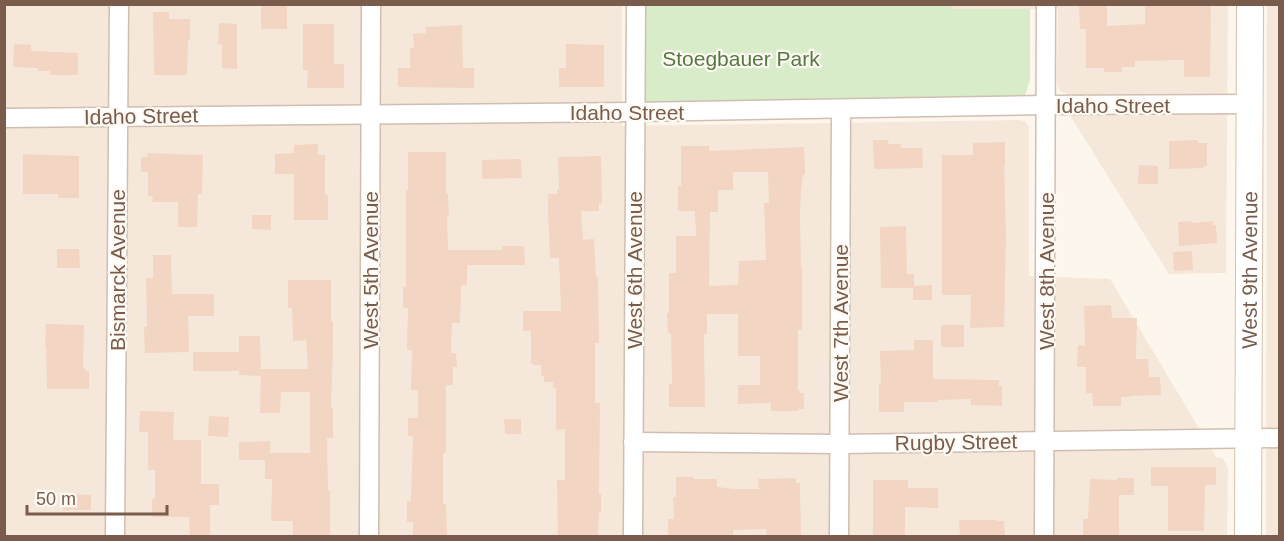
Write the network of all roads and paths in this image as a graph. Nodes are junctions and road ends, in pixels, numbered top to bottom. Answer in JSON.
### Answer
{"nodes":[{"id":1,"x":118,"y":4,"type":"edge"},
{"id":2,"x":371,"y":4,"type":"edge"},
{"id":3,"x":636,"y":4,"type":"edge"},
{"id":4,"x":1046,"y":4,"type":"edge"},
{"id":5,"x":1250,"y":4,"type":"edge"},
{"id":6,"x":1250,"y":104,"type":"junction"},
{"id":7,"x":1046,"y":105,"type":"junction"},
{"id":8,"x":841,"y":110,"type":"junction"},
{"id":9,"x":635,"y":112,"type":"junction"},
{"id":10,"x":371,"y":114,"type":"junction"},
{"id":11,"x":4,"y":117,"type":"edge"},
{"id":12,"x":118,"y":117,"type":"junction"},
{"id":13,"x":1280,"y":438,"type":"edge"},
{"id":14,"x":1249,"y":439,"type":"junction"},
{"id":15,"x":1045,"y":441,"type":"junction"},
{"id":16,"x":633,"y":442,"type":"junction"},
{"id":17,"x":839,"y":444,"type":"junction"},
{"id":18,"x":115,"y":537,"type":"edge"},
{"id":19,"x":369,"y":537,"type":"edge"},
{"id":20,"x":633,"y":537,"type":"edge"},
{"id":21,"x":839,"y":537,"type":"edge"},
{"id":22,"x":1044,"y":537,"type":"edge"},
{"id":23,"x":1248,"y":537,"type":"edge"}],
"edges":[{"from":1,"to":12,"type":"street","name":"Bismarck Avenue"},
{"from":2,"to":10,"type":"street","name":"West 5th Avenue"},
{"from":3,"to":9,"type":"street","name":"West 6th Avenue"},
{"from":4,"to":7,"type":"street","name":"West 8th Avenue"},
{"from":5,"to":6,"type":"main road","name":"West 9th Avenue"},
{"from":6,"to":7,"type":"street","name":"Idaho Street"},
{"from":6,"to":14,"type":"main road","name":"West 9th Avenue"},
{"from":7,"to":8,"type":"street","name":"Idaho Street"},
{"from":7,"to":15,"type":"street","name":"West 8th Avenue"},
{"from":8,"to":9,"type":"street","name":"Idaho Street"},
{"from":8,"to":17,"type":"street","name":"West 7th Avenue"},
{"from":9,"to":10,"type":"street","name":"Idaho Street"},
{"from":9,"to":16,"type":"street","name":"West 6th Avenue"},
{"from":10,"to":12,"type":"street","name":"Idaho Street"},
{"from":10,"to":19,"type":"street","name":"West 5th Avenue"},
{"from":11,"to":12,"type":"street","name":"Idaho Street"},
{"from":12,"to":18,"type":"street","name":"Bismarck Avenue"},
{"from":13,"to":14,"type":"street","name":"Rugby Street"},
{"from":14,"to":15,"type":"street","name":"Rugby Street"},
{"from":14,"to":23,"type":"main road","name":"West 9th Avenue"},
{"from":15,"to":17,"type":"street","name":"Rugby Street"},
{"from":15,"to":22,"type":"street","name":"West 8th Avenue"},
{"from":16,"to":17,"type":"street","name":"Rugby Street"},
{"from":16,"to":20,"type":"street","name":"West 6th Avenue"},
{"from":17,"to":21,"type":"street","name":"West 7th Avenue"}]}
